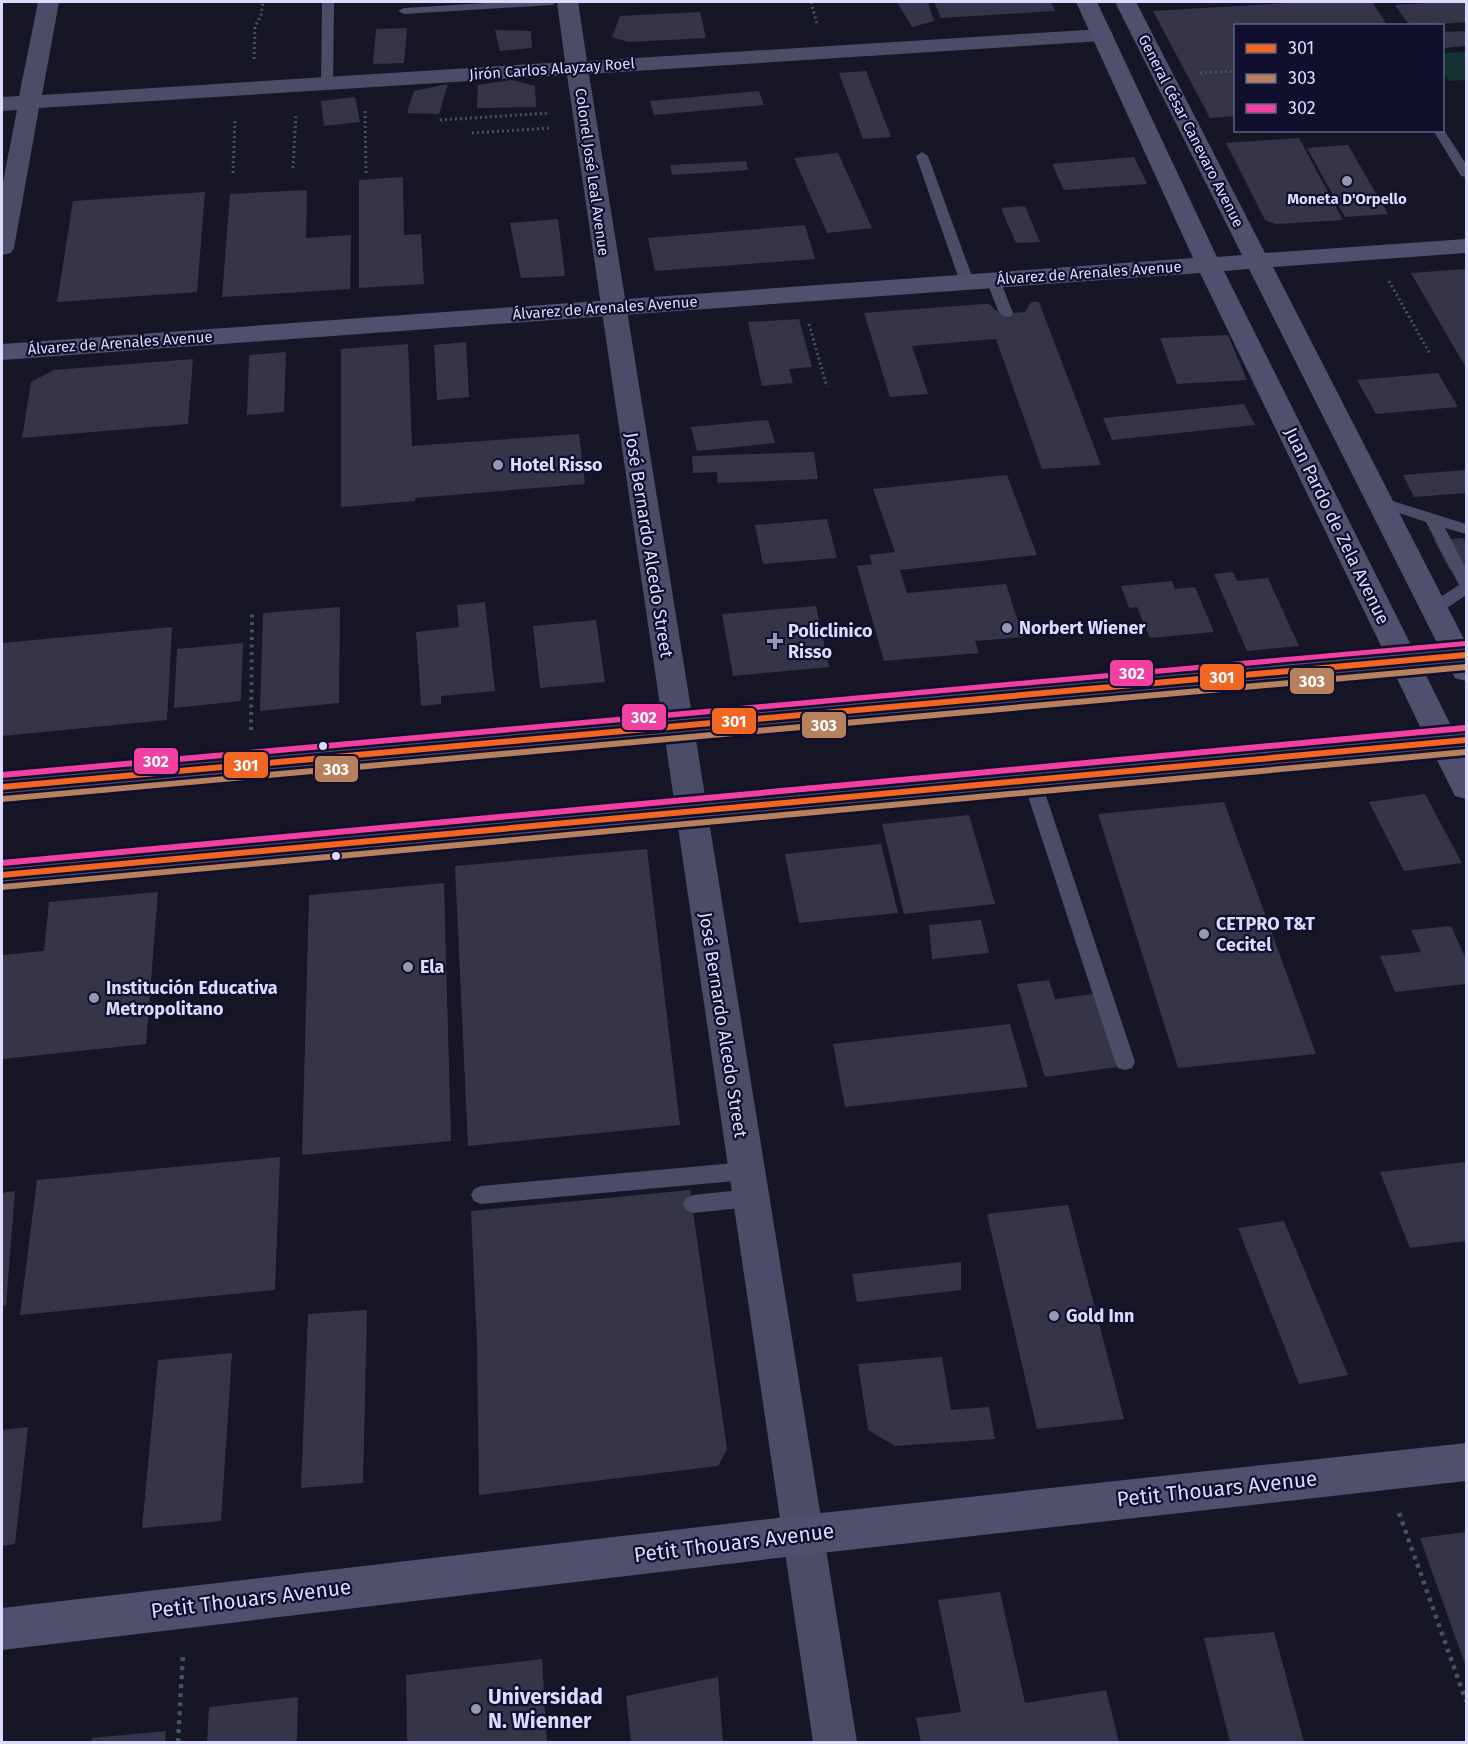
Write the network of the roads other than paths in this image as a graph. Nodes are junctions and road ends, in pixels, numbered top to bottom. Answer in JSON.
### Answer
{"nodes":[{"id":1,"x":48,"y":2,"type":"edge"},
{"id":2,"x":328,"y":2,"type":"edge"},
{"id":3,"x":552,"y":2,"type":"edge"},
{"id":4,"x":567,"y":2,"type":"edge"},
{"id":5,"x":1086,"y":2,"type":"edge"},
{"id":6,"x":1125,"y":2,"type":"edge"},
{"id":7,"x":404,"y":11,"type":"dead end"},
{"id":8,"x":1102,"y":35,"type":"junction"},
{"id":9,"x":577,"y":68,"type":"junction"},
{"id":10,"x":327,"y":84,"type":"junction"},
{"id":11,"x":29,"y":102,"type":"junction"},
{"id":12,"x":2,"y":104,"type":"edge"},
{"id":13,"x":1440,"y":132,"type":"edge"},
{"id":14,"x":922,"y":156,"type":"dead end"},
{"id":15,"x":1467,"y":173,"type":"edge"},
{"id":16,"x":1467,"y":246,"type":"edge"},
{"id":17,"x":2,"y":249,"type":"edge"},
{"id":18,"x":1258,"y":260,"type":"junction"},
{"id":19,"x":1208,"y":264,"type":"junction"},
{"id":20,"x":993,"y":280,"type":"junction"},
{"id":21,"x":967,"y":282,"type":"junction"},
{"id":22,"x":612,"y":307,"type":"junction"},
{"id":23,"x":1006,"y":313,"type":"dead end"},
{"id":24,"x":2,"y":352,"type":"edge"},
{"id":25,"x":1380,"y":502,"type":"junction"},
{"id":26,"x":1432,"y":518,"type":"junction"},
{"id":27,"x":1467,"y":529,"type":"edge"},
{"id":28,"x":1467,"y":586,"type":"edge"},
{"id":29,"x":1434,"y":609,"type":"junction"},
{"id":30,"x":1404,"y":660,"type":"junction"},
{"id":31,"x":1464,"y":661,"type":"edge"},
{"id":32,"x":677,"y":725,"type":"junction"},
{"id":33,"x":1455,"y":741,"type":"edge"},
{"id":34,"x":1032,"y":781,"type":"junction"},
{"id":35,"x":2,"y":787,"type":"edge"},
{"id":36,"x":1467,"y":788,"type":"edge"},
{"id":37,"x":690,"y":812,"type":"junction"},
{"id":38,"x":2,"y":875,"type":"edge"},
{"id":39,"x":1125,"y":1062,"type":"dead end"},
{"id":40,"x":748,"y":1185,"type":"junction"},
{"id":41,"x":481,"y":1195,"type":"dead end"},
{"id":42,"x":693,"y":1204,"type":"dead end"},
{"id":43,"x":1467,"y":1462,"type":"edge"},
{"id":44,"x":803,"y":1535,"type":"junction"},
{"id":45,"x":2,"y":1629,"type":"edge"},
{"id":46,"x":835,"y":1743,"type":"edge"}],
"edges":[{"from":1,"to":11,"type":"street"},
{"from":2,"to":10,"type":"lane"},
{"from":3,"to":7,"type":"lane"},
{"from":4,"to":9,"type":"street","name":"Colonel José Leal Avenue"},
{"from":5,"to":8,"type":"main road"},
{"from":6,"to":18,"type":"main road","name":"General César Canevaro Avenue"},
{"from":8,"to":9,"type":"street","name":"Jirón Carlos Alayzay Roel"},
{"from":8,"to":19,"type":"main road"},
{"from":9,"to":10,"type":"street","name":"Jirón Carlos Alayzay Roel"},
{"from":9,"to":22,"type":"street","name":"Colonel José Leal Avenue"},
{"from":10,"to":11,"type":"street","name":"Jirón Carlos Alayzay Roel"},
{"from":11,"to":12,"type":"street","name":"Jirón Carlos Alayzay Roel"},
{"from":11,"to":17,"type":"street"},
{"from":13,"to":15,"type":"lane"},
{"from":14,"to":21,"type":"lane"},
{"from":16,"to":18,"type":"main road"},
{"from":18,"to":19,"type":"main road","name":"Álvarez de Arenales Avenue"},
{"from":18,"to":25,"type":"main road"},
{"from":19,"to":20,"type":"main road","name":"Álvarez de Arenales Avenue"},
{"from":19,"to":30,"type":"main road","name":"Juan Pardo de Zela Avenue"},
{"from":20,"to":21,"type":"main road","name":"Álvarez de Arenales Avenue"},
{"from":20,"to":23,"type":"lane"},
{"from":21,"to":22,"type":"main road","name":"Álvarez de Arenales Avenue"},
{"from":22,"to":24,"type":"main road","name":"Álvarez de Arenales Avenue"},
{"from":22,"to":32,"type":"street","name":"José Bernardo Alcedo Street"},
{"from":25,"to":26,"type":"lane"},
{"from":25,"to":29,"type":"main road"},
{"from":26,"to":27,"type":"lane"},
{"from":26,"to":28,"type":"lane"},
{"from":28,"to":29,"type":"lane"},
{"from":29,"to":31,"type":"main road"},
{"from":30,"to":31,"type":"main road"},
{"from":30,"to":32,"type":"main road"},
{"from":30,"to":33,"type":"main road","name":"Juan Pardo de Zela Avenue"},
{"from":32,"to":35,"type":"main road"},
{"from":32,"to":37,"type":"street","name":"José Bernardo Alcedo Street"},
{"from":33,"to":34,"type":"main road"},
{"from":33,"to":36,"type":"main road","name":"Juan Pardo de Zela Avenue"},
{"from":34,"to":37,"type":"main road"},
{"from":34,"to":39,"type":"lane"},
{"from":37,"to":38,"type":"main road"},
{"from":37,"to":40,"type":"street","name":"José Bernardo Alcedo Street"},
{"from":40,"to":41,"type":"lane"},
{"from":40,"to":42,"type":"lane"},
{"from":40,"to":44,"type":"street","name":"José Bernardo Alcedo Street"},
{"from":43,"to":44,"type":"main road","name":"Petit Thouars Avenue"},
{"from":44,"to":45,"type":"main road","name":"Petit Thouars Avenue"},
{"from":44,"to":46,"type":"street","name":"José Bernardo Alcedo Street"}]}
